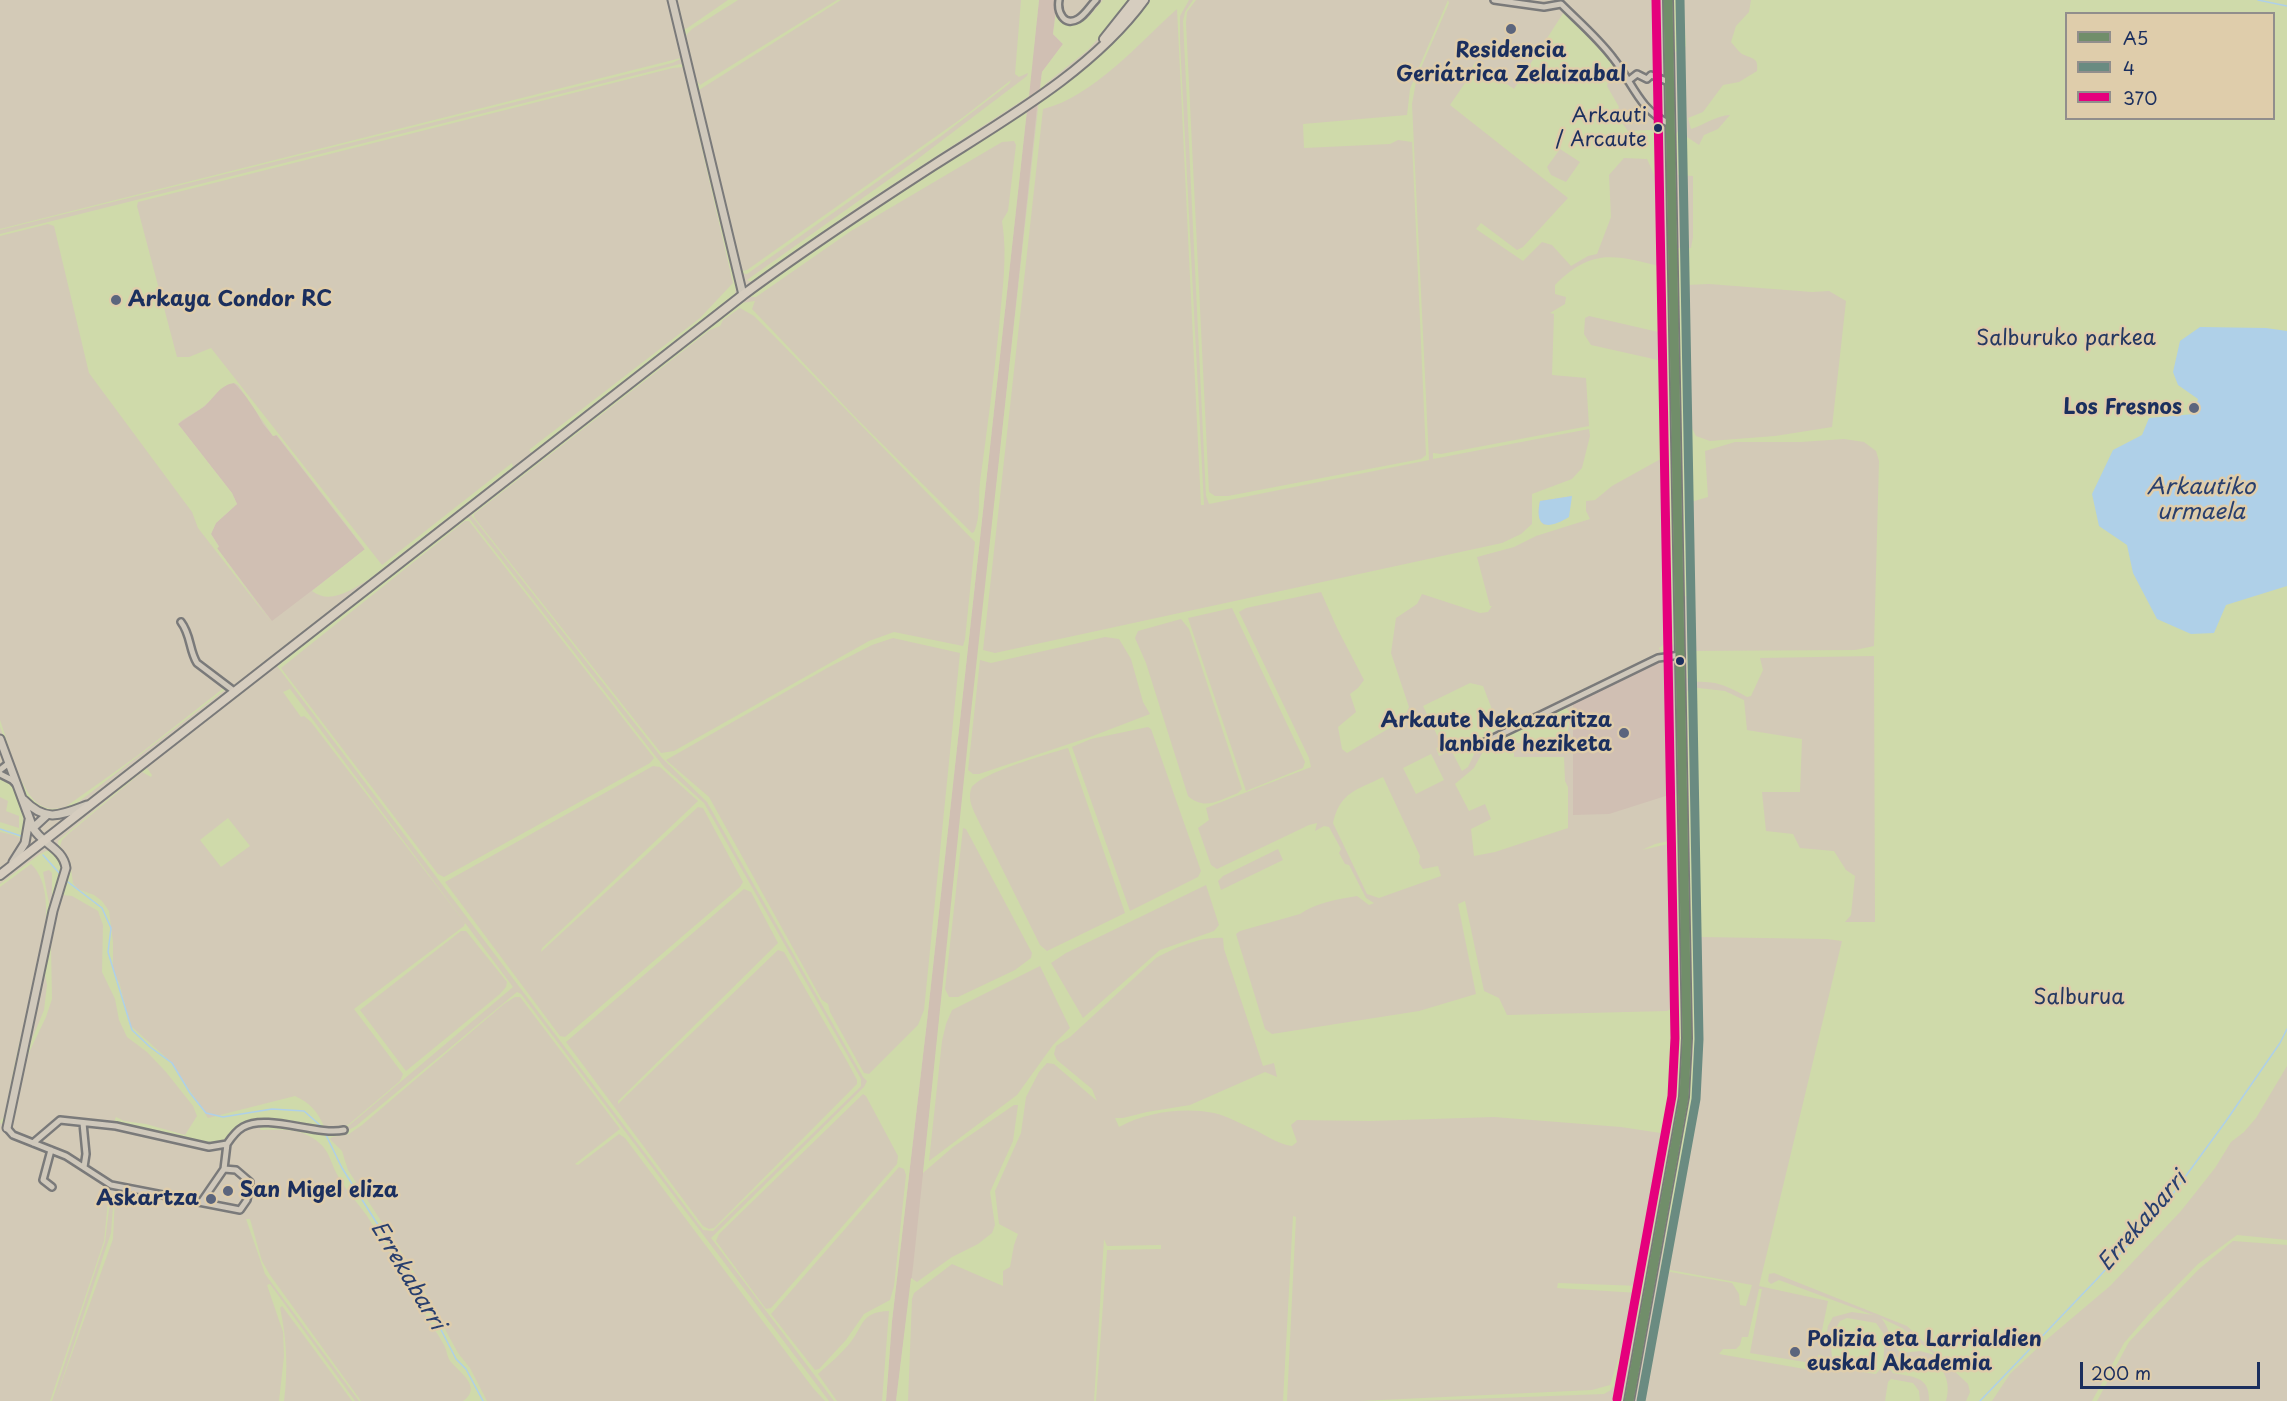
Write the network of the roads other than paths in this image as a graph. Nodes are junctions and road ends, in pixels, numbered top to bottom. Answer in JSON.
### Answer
{"nodes":[{"id":1,"x":672,"y":0,"type":"edge"},
{"id":2,"x":1059,"y":0,"type":"edge"},
{"id":3,"x":1096,"y":0,"type":"edge"},
{"id":4,"x":1135,"y":0,"type":"edge"},
{"id":5,"x":1144,"y":0,"type":"edge"},
{"id":6,"x":1494,"y":0,"type":"edge"},
{"id":7,"x":1568,"y":0,"type":"edge"},
{"id":8,"x":1668,"y":0,"type":"edge"},
{"id":9,"x":1561,"y":2,"type":"edge"},
{"id":10,"x":1083,"y":62,"type":"junction"},
{"id":11,"x":1628,"y":81,"type":"junction"},
{"id":12,"x":1669,"y":82,"type":"junction"},
{"id":13,"x":1670,"y":124,"type":"junction"},
{"id":14,"x":743,"y":295,"type":"junction"},
{"id":15,"x":181,"y":622,"type":"dead end"},
{"id":16,"x":1681,"y":655,"type":"junction"},
{"id":17,"x":234,"y":691,"type":"junction"},
{"id":18,"x":1,"y":741,"type":"edge"},
{"id":19,"x":1481,"y":744,"type":"dead end"},
{"id":20,"x":0,"y":753,"type":"edge"},
{"id":21,"x":9,"y":763,"type":"junction"},
{"id":22,"x":0,"y":764,"type":"edge"},
{"id":23,"x":0,"y":772,"type":"edge"},
{"id":24,"x":17,"y":786,"type":"junction"},
{"id":25,"x":22,"y":798,"type":"junction"},
{"id":26,"x":90,"y":804,"type":"junction"},
{"id":27,"x":47,"y":815,"type":"junction"},
{"id":28,"x":29,"y":818,"type":"junction"},
{"id":29,"x":33,"y":828,"type":"junction"},
{"id":30,"x":43,"y":841,"type":"junction"},
{"id":31,"x":9,"y":868,"type":"junction"},
{"id":32,"x":0,"y":875,"type":"edge"},
{"id":33,"x":83,"y":1123,"type":"junction"},
{"id":34,"x":7,"y":1128,"type":"joint"},
{"id":35,"x":344,"y":1130,"type":"dead end"},
{"id":36,"x":33,"y":1143,"type":"junction"},
{"id":37,"x":227,"y":1144,"type":"junction"},
{"id":38,"x":51,"y":1150,"type":"junction"},
{"id":39,"x":84,"y":1167,"type":"junction"},
{"id":40,"x":224,"y":1169,"type":"junction"},
{"id":41,"x":52,"y":1187,"type":"dead end"},
{"id":42,"x":202,"y":1202,"type":"junction"},
{"id":43,"x":1629,"y":1401,"type":"edge"}],
"edges":[{"from":1,"to":14,"type":"street"},
{"from":2,"to":3,"type":"street"},
{"from":4,"to":10,"type":"main road"},
{"from":5,"to":10,"type":"main road"},
{"from":6,"to":9,"type":"street"},
{"from":7,"to":9,"type":"street"},
{"from":8,"to":12,"type":"main road"},
{"from":9,"to":11,"type":"street"},
{"from":10,"to":14,"type":"main road"},
{"from":11,"to":12,"type":"street"},
{"from":11,"to":13,"type":"street"},
{"from":12,"to":13,"type":"main road"},
{"from":13,"to":16,"type":"main road"},
{"from":14,"to":17,"type":"main road"},
{"from":15,"to":17,"type":"street"},
{"from":16,"to":19,"type":"street"},
{"from":16,"to":43,"type":"main road"},
{"from":17,"to":26,"type":"main road"},
{"from":18,"to":20,"type":"street"},
{"from":18,"to":21,"type":"street"},
{"from":21,"to":22,"type":"street"},
{"from":21,"to":23,"type":"street"},
{"from":21,"to":24,"type":"street"},
{"from":23,"to":24,"type":"street"},
{"from":24,"to":25,"type":"street"},
{"from":25,"to":27,"type":"street"},
{"from":25,"to":28,"type":"street"},
{"from":26,"to":27,"type":"street"},
{"from":26,"to":30,"type":"main road"},
{"from":27,"to":29,"type":"street"},
{"from":28,"to":29,"type":"street"},
{"from":28,"to":31,"type":"street"},
{"from":29,"to":30,"type":"street"},
{"from":30,"to":31,"type":"main road"},
{"from":30,"to":34,"type":"street"},
{"from":31,"to":32,"type":"main road"},
{"from":33,"to":36,"type":"street"},
{"from":33,"to":37,"type":"street"},
{"from":33,"to":39,"type":"street"},
{"from":34,"to":36,"type":"street"},
{"from":35,"to":37,"type":"street"},
{"from":36,"to":38,"type":"street"},
{"from":37,"to":40,"type":"street"},
{"from":38,"to":39,"type":"street"},
{"from":38,"to":41,"type":"street"},
{"from":39,"to":42,"type":"street"},
{"from":40,"to":42,"type":"street"},
{"from":40,"to":42,"type":"street"}]}
